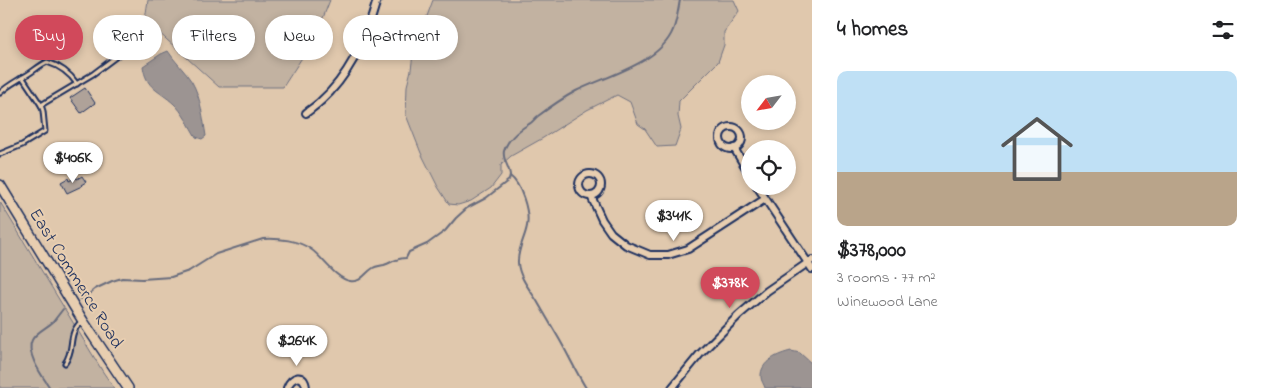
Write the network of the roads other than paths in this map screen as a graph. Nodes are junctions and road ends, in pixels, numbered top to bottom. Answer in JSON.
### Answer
{"nodes":[{"id":1,"x":377,"y":0,"type":"edge"},
{"id":2,"x":112,"y":60,"type":"edge"},
{"id":3,"x":23,"y":78,"type":"junction"},
{"id":4,"x":77,"y":84,"type":"junction"},
{"id":5,"x":0,"y":93,"type":"edge"},
{"id":6,"x":40,"y":106,"type":"junction"},
{"id":7,"x":306,"y":113,"type":"dead end"},
{"id":8,"x":734,"y":148,"type":"dead end"},
{"id":9,"x":0,"y":154,"type":"edge"},
{"id":10,"x":741,"y":160,"type":"edge"},
{"id":11,"x":0,"y":185,"type":"edge"},
{"id":12,"x":763,"y":195,"type":"edge"},
{"id":13,"x":591,"y":196,"type":"dead end"},
{"id":14,"x":765,"y":199,"type":"junction"},
{"id":15,"x":811,"y":264,"type":"edge"},
{"id":16,"x":83,"y":321,"type":"junction"},
{"id":17,"x":65,"y":363,"type":"dead end"},
{"id":18,"x":675,"y":387,"type":"edge"},
{"id":19,"x":128,"y":388,"type":"edge"},
{"id":20,"x":287,"y":388,"type":"edge"},
{"id":21,"x":306,"y":388,"type":"edge"}],
"edges":[{"from":1,"to":7,"type":"street"},
{"from":2,"to":4,"type":"lane"},
{"from":3,"to":4,"type":"lane"},
{"from":3,"to":5,"type":"lane"},
{"from":3,"to":6,"type":"lane"},
{"from":4,"to":6,"type":"lane"},
{"from":6,"to":9,"type":"lane"},
{"from":8,"to":10,"type":"street"},
{"from":11,"to":16,"type":"main road","name":"East Commerce Road"},
{"from":12,"to":14,"type":"street"},
{"from":13,"to":14,"type":"street"},
{"from":14,"to":15,"type":"street"},
{"from":15,"to":18,"type":"street"},
{"from":16,"to":17,"type":"lane"},
{"from":16,"to":19,"type":"main road","name":"East Commerce Road"},
{"from":20,"to":21,"type":"street"}]}
